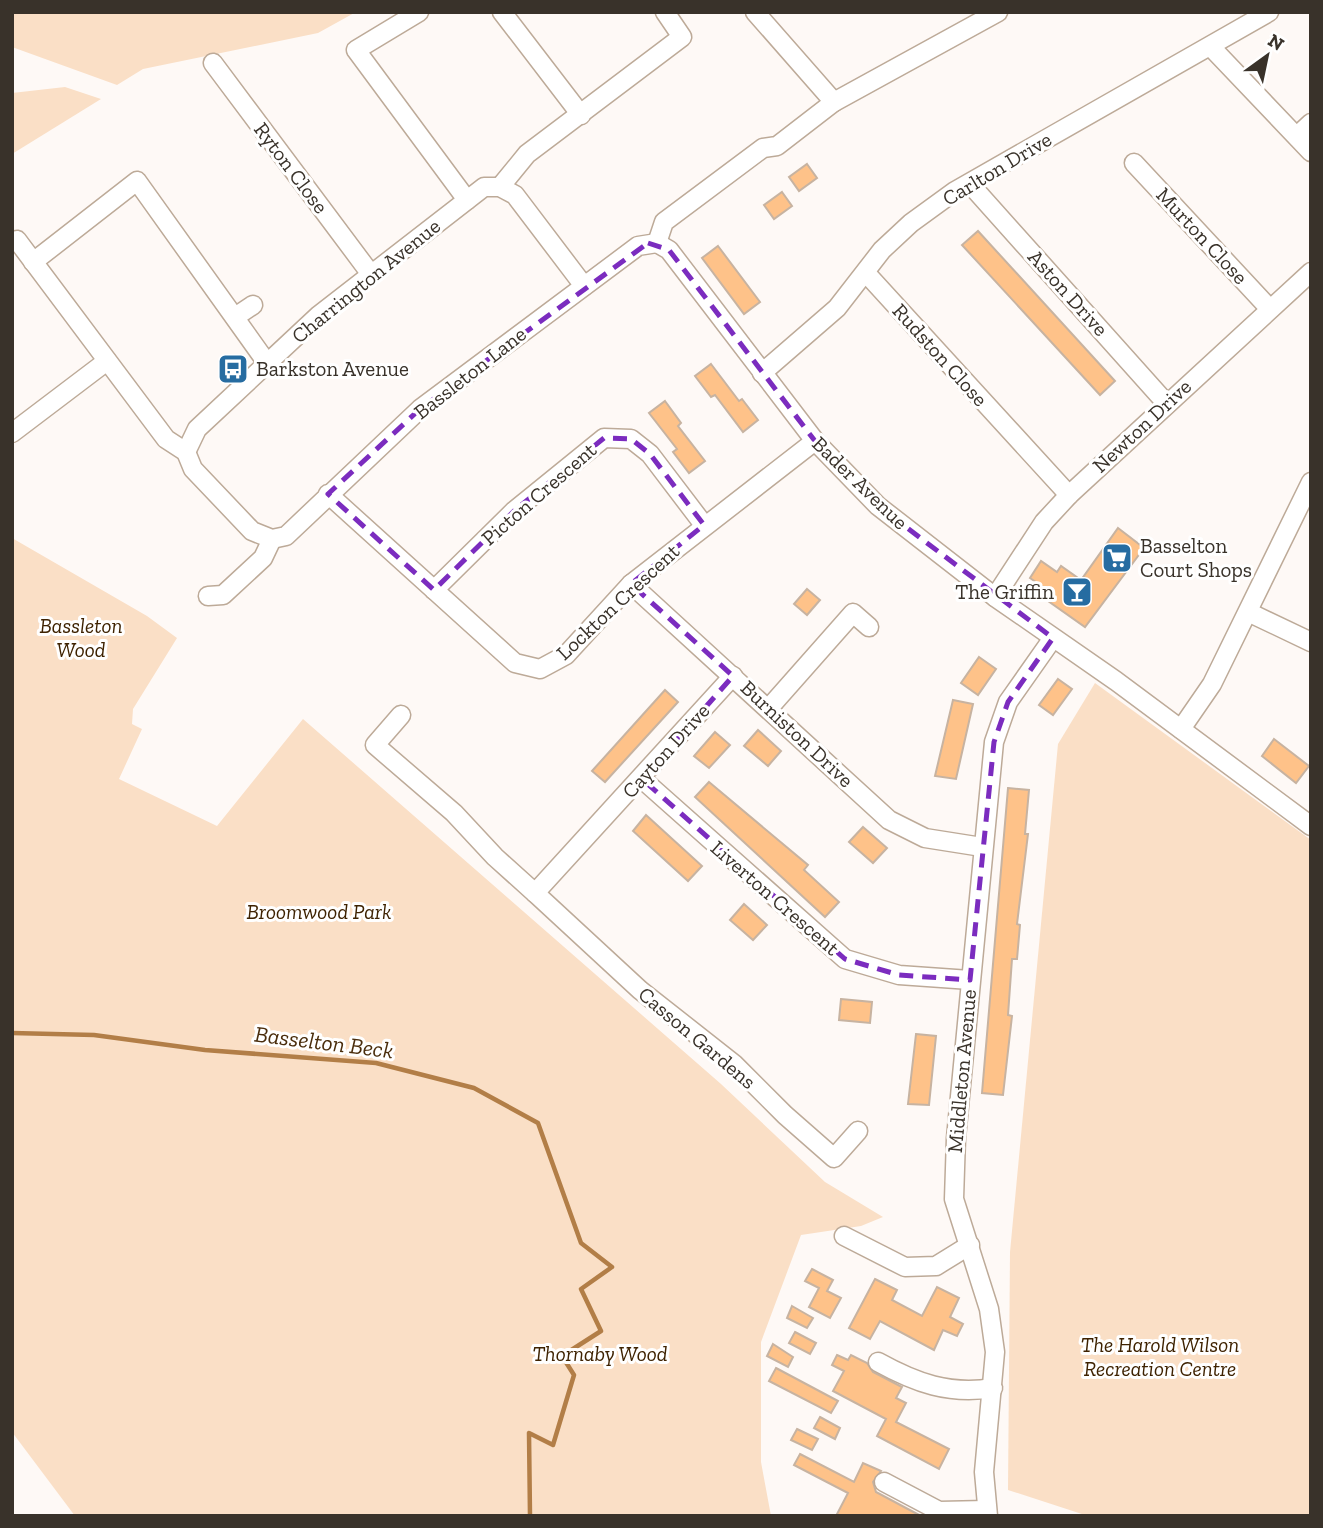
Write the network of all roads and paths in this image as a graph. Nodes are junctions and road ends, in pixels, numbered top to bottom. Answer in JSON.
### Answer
{"nodes":[{"id":1,"x":419,"y":12,"type":"edge"},
{"id":2,"x":502,"y":12,"type":"edge"},
{"id":3,"x":665,"y":12,"type":"edge"},
{"id":4,"x":755,"y":12,"type":"edge"},
{"id":5,"x":998,"y":12,"type":"edge"},
{"id":6,"x":1269,"y":12,"type":"edge"},
{"id":7,"x":1211,"y":47,"type":"junction"},
{"id":8,"x":213,"y":63,"type":"dead end"},
{"id":9,"x":834,"y":102,"type":"junction"},
{"id":10,"x":581,"y":115,"type":"junction"},
{"id":11,"x":1311,"y":123,"type":"edge"},
{"id":12,"x":1297,"y":136,"type":"junction"},
{"id":13,"x":1311,"y":152,"type":"edge"},
{"id":14,"x":1134,"y":163,"type":"dead end"},
{"id":15,"x":970,"y":184,"type":"junction"},
{"id":16,"x":500,"y":187,"type":"junction"},
{"id":17,"x":467,"y":201,"type":"junction"},
{"id":18,"x":17,"y":240,"type":"dead end"},
{"id":19,"x":657,"y":243,"type":"junction"},
{"id":20,"x":33,"y":262,"type":"junction"},
{"id":21,"x":1311,"y":272,"type":"edge"},
{"id":22,"x":370,"y":273,"type":"junction"},
{"id":23,"x":866,"y":273,"type":"junction"},
{"id":24,"x":584,"y":286,"type":"junction"},
{"id":25,"x":253,"y":304,"type":"dead end"},
{"id":26,"x":1270,"y":309,"type":"junction"},
{"id":27,"x":235,"y":317,"type":"junction"},
{"id":28,"x":107,"y":361,"type":"junction"},
{"id":29,"x":267,"y":363,"type":"junction"},
{"id":30,"x":762,"y":373,"type":"junction"},
{"id":31,"x":1166,"y":402,"type":"junction"},
{"id":32,"x":12,"y":433,"type":"edge"},
{"id":33,"x":815,"y":441,"type":"junction"},
{"id":34,"x":186,"y":452,"type":"junction"},
{"id":35,"x":1311,"y":482,"type":"edge"},
{"id":36,"x":328,"y":494,"type":"junction"},
{"id":37,"x":1069,"y":495,"type":"junction"},
{"id":38,"x":704,"y":525,"type":"junction"},
{"id":39,"x":272,"y":539,"type":"junction"},
{"id":40,"x":631,"y":583,"type":"junction"},
{"id":41,"x":434,"y":590,"type":"junction"},
{"id":42,"x":208,"y":596,"type":"dead end"},
{"id":43,"x":995,"y":597,"type":"junction"},
{"id":44,"x":1248,"y":612,"type":"junction"},
{"id":45,"x":869,"y":627,"type":"dead end"},
{"id":46,"x":1053,"y":638,"type":"junction"},
{"id":47,"x":1311,"y":642,"type":"edge"},
{"id":48,"x":733,"y":676,"type":"junction"},
{"id":49,"x":769,"y":708,"type":"junction"},
{"id":50,"x":401,"y":715,"type":"dead end"},
{"id":51,"x":1181,"y":729,"type":"junction"},
{"id":52,"x":642,"y":779,"type":"junction"},
{"id":53,"x":1311,"y":826,"type":"edge"},
{"id":54,"x":982,"y":847,"type":"junction"},
{"id":55,"x":535,"y":893,"type":"junction"},
{"id":56,"x":970,"y":980,"type":"junction"},
{"id":57,"x":858,"y":1131,"type":"dead end"},
{"id":58,"x":844,"y":1236,"type":"dead end"},
{"id":59,"x":970,"y":1245,"type":"junction"},
{"id":60,"x":878,"y":1362,"type":"dead end"},
{"id":61,"x":993,"y":1388,"type":"junction"},
{"id":62,"x":884,"y":1482,"type":"dead end"},
{"id":63,"x":987,"y":1513,"type":"edge"}],
"edges":[{"from":1,"to":17,"type":"street"},
{"from":2,"to":10,"type":"street"},
{"from":3,"to":10,"type":"street","name":"Charrington Avenue"},
{"from":4,"to":9,"type":"street"},
{"from":5,"to":9,"type":"street"},
{"from":6,"to":7,"type":"street","name":"Carlton Drive"},
{"from":7,"to":12,"type":"street"},
{"from":7,"to":15,"type":"street","name":"Carlton Drive"},
{"from":8,"to":22,"type":"street","name":"Ryton Close"},
{"from":9,"to":19,"type":"street"},
{"from":10,"to":16,"type":"street","name":"Charrington Avenue"},
{"from":11,"to":12,"type":"street"},
{"from":12,"to":13,"type":"street"},
{"from":14,"to":26,"type":"street","name":"Murton Close"},
{"from":15,"to":23,"type":"street","name":"Carlton Drive"},
{"from":15,"to":31,"type":"street","name":"Aston Drive"},
{"from":16,"to":17,"type":"street","name":"Charrington Avenue"},
{"from":16,"to":24,"type":"street"},
{"from":17,"to":22,"type":"street","name":"Charrington Avenue"},
{"from":18,"to":20,"type":"street"},
{"from":19,"to":24,"type":"street","name":"Bassleton Lane"},
{"from":19,"to":30,"type":"street","name":"Bader Avenue"},
{"from":20,"to":27,"type":"street"},
{"from":20,"to":28,"type":"street"},
{"from":21,"to":26,"type":"street","name":"Newton Drive"},
{"from":22,"to":29,"type":"street","name":"Charrington Avenue"},
{"from":23,"to":30,"type":"street","name":"Carlton Drive"},
{"from":23,"to":37,"type":"street","name":"Rudston Close"},
{"from":24,"to":36,"type":"street","name":"Bassleton Lane"},
{"from":25,"to":27,"type":"street"},
{"from":26,"to":31,"type":"street","name":"Newton Drive"},
{"from":27,"to":29,"type":"street"},
{"from":28,"to":32,"type":"street"},
{"from":28,"to":34,"type":"street"},
{"from":29,"to":34,"type":"street","name":"Charrington Avenue"},
{"from":30,"to":33,"type":"street","name":"Bader Avenue"},
{"from":31,"to":37,"type":"street","name":"Newton Drive"},
{"from":33,"to":38,"type":"street","name":"Lockton Crescent"},
{"from":33,"to":43,"type":"street","name":"Bader Avenue"},
{"from":34,"to":39,"type":"street"},
{"from":35,"to":44,"type":"street"},
{"from":36,"to":39,"type":"street","name":"Bassleton Lane"},
{"from":36,"to":41,"type":"street","name":"Lockton Crescent"},
{"from":37,"to":43,"type":"street","name":"Newton Drive"},
{"from":38,"to":40,"type":"street","name":"Lockton Crescent"},
{"from":38,"to":41,"type":"street","name":"Picton Crescent"},
{"from":39,"to":42,"type":"street","name":"Bassleton Lane"},
{"from":40,"to":41,"type":"street","name":"Lockton Crescent"},
{"from":40,"to":48,"type":"street","name":"Burniston Drive"},
{"from":43,"to":46,"type":"street","name":"Bader Avenue"},
{"from":44,"to":47,"type":"street"},
{"from":44,"to":51,"type":"street"},
{"from":45,"to":49,"type":"street"},
{"from":46,"to":51,"type":"street","name":"Bader Avenue"},
{"from":46,"to":54,"type":"street","name":"Middleton Avenue"},
{"from":48,"to":49,"type":"street","name":"Burniston Drive"},
{"from":48,"to":52,"type":"street","name":"Cayton Drive"},
{"from":49,"to":54,"type":"street","name":"Burniston Drive"},
{"from":50,"to":55,"type":"street","name":"Casson Gardens"},
{"from":51,"to":53,"type":"street","name":"Bader Avenue"},
{"from":52,"to":55,"type":"street","name":"Cayton Drive"},
{"from":52,"to":56,"type":"street","name":"Liverton Crescent"},
{"from":54,"to":56,"type":"street","name":"Middleton Avenue"},
{"from":55,"to":57,"type":"street","name":"Casson Gardens"},
{"from":56,"to":59,"type":"street","name":"Middleton Avenue"},
{"from":58,"to":59,"type":"street"},
{"from":59,"to":61,"type":"street","name":"Middleton Avenue"},
{"from":60,"to":61,"type":"street"},
{"from":61,"to":63,"type":"street","name":"Middleton Avenue"},
{"from":62,"to":63,"type":"street"}]}
